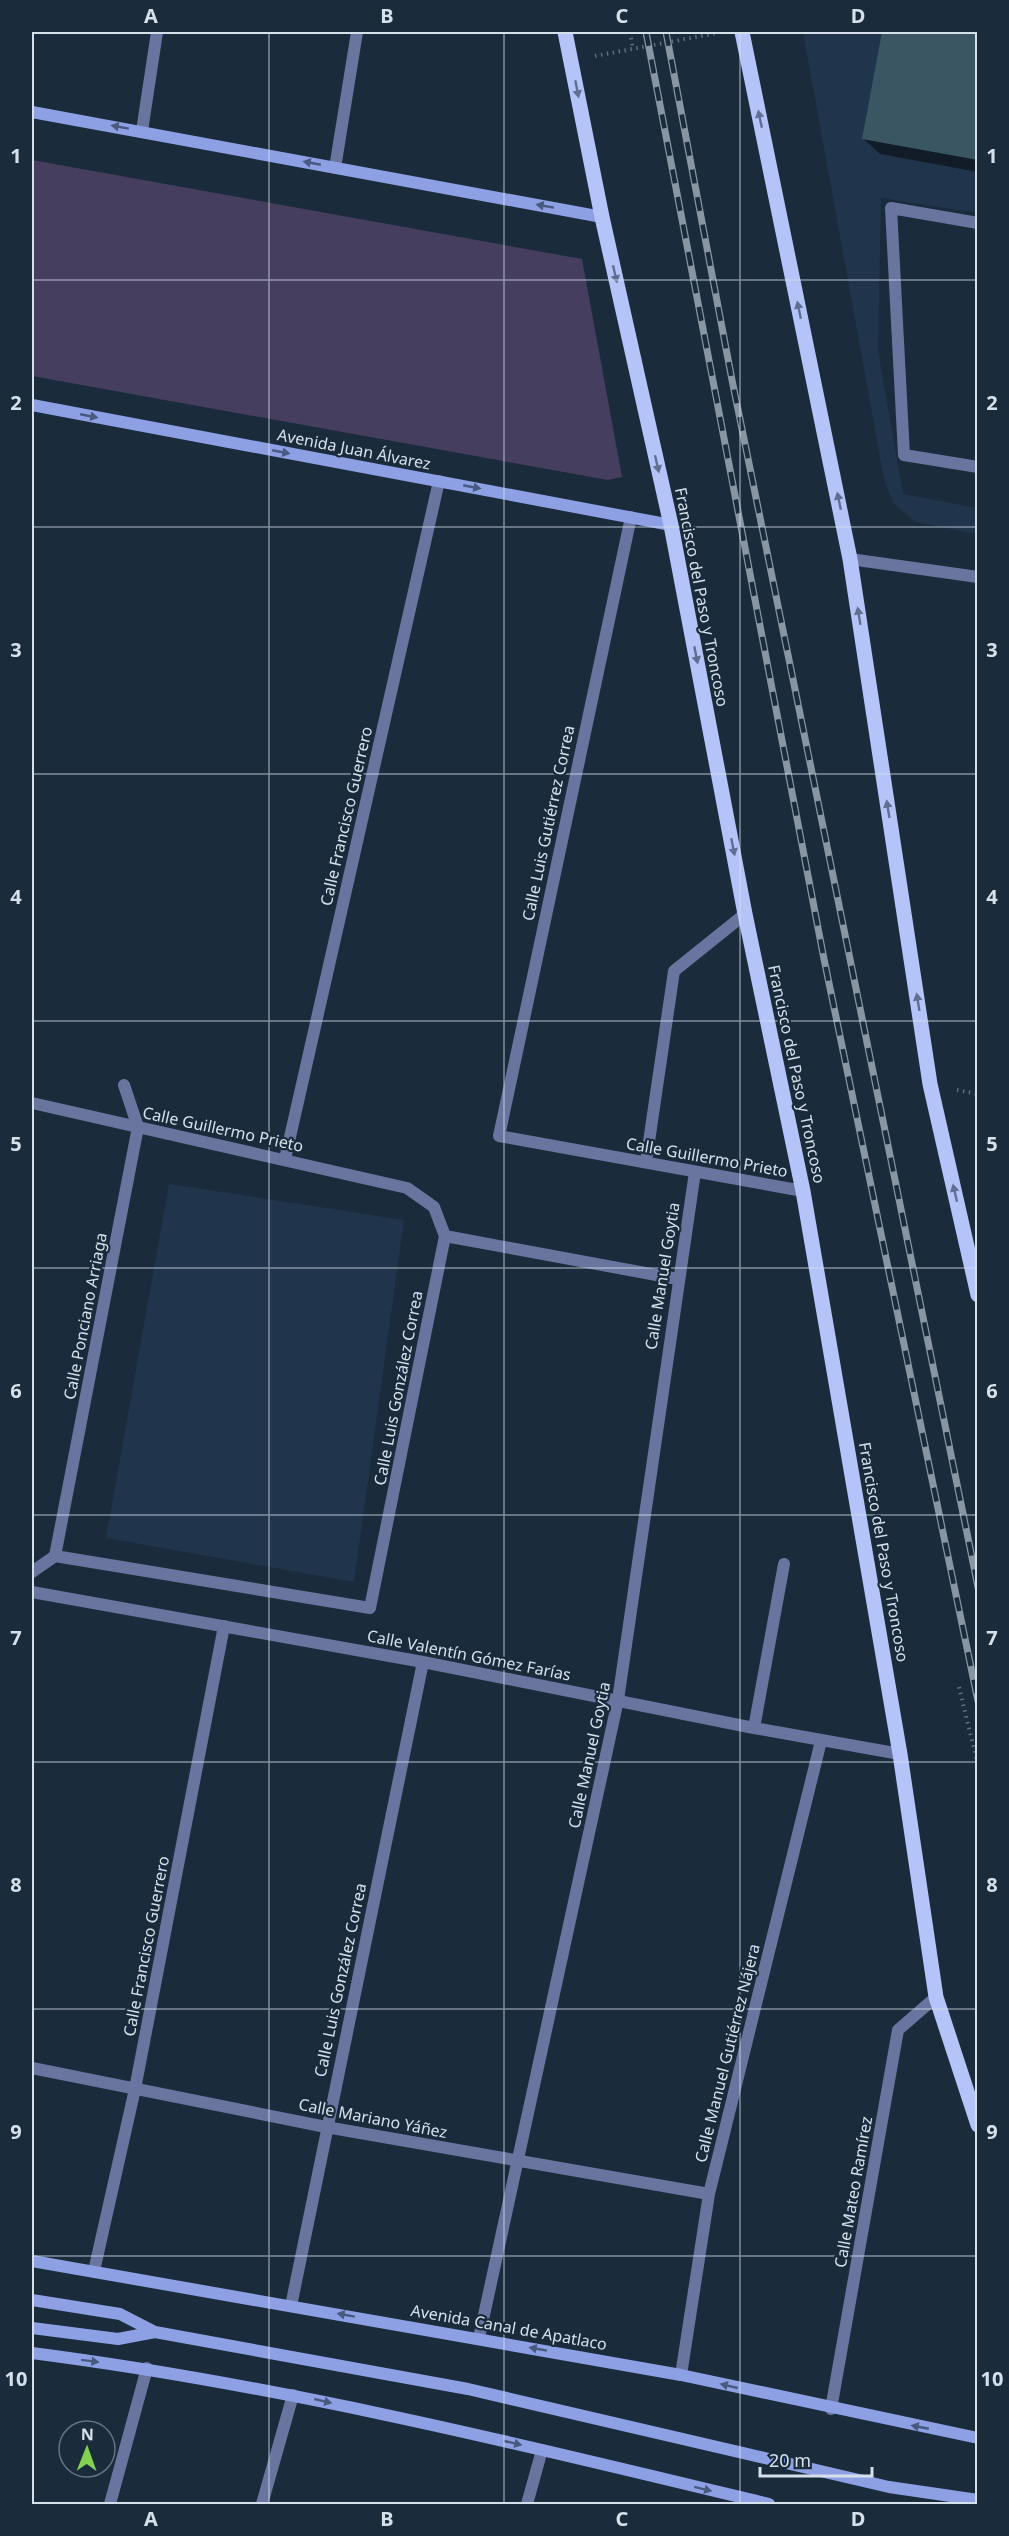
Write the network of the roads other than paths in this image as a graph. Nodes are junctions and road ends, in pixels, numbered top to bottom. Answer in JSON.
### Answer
{"nodes":[{"id":1,"x":157,"y":32,"type":"edge"},
{"id":2,"x":357,"y":32,"type":"edge"},
{"id":3,"x":565,"y":32,"type":"edge"},
{"id":4,"x":742,"y":32,"type":"edge"},
{"id":5,"x":32,"y":112,"type":"edge"},
{"id":6,"x":142,"y":131,"type":"junction"},
{"id":7,"x":335,"y":168,"type":"junction"},
{"id":8,"x":602,"y":217,"type":"junction"},
{"id":9,"x":978,"y":223,"type":"edge"},
{"id":10,"x":32,"y":405,"type":"edge"},
{"id":11,"x":978,"y":467,"type":"edge"},
{"id":12,"x":439,"y":481,"type":"junction"},
{"id":13,"x":631,"y":517,"type":"junction"},
{"id":14,"x":671,"y":525,"type":"junction"},
{"id":15,"x":850,"y":559,"type":"junction"},
{"id":16,"x":978,"y":577,"type":"edge"},
{"id":17,"x":745,"y":914,"type":"junction"},
{"id":18,"x":124,"y":1084,"type":"dead end"},
{"id":19,"x":32,"y":1103,"type":"edge"},
{"id":20,"x":138,"y":1127,"type":"junction"},
{"id":21,"x":499,"y":1137,"type":"joint"},
{"id":22,"x":285,"y":1159,"type":"junction"},
{"id":23,"x":646,"y":1162,"type":"junction"},
{"id":24,"x":695,"y":1172,"type":"junction"},
{"id":25,"x":803,"y":1191,"type":"junction"},
{"id":26,"x":445,"y":1236,"type":"junction"},
{"id":27,"x":973,"y":1251,"type":"edge"},
{"id":28,"x":678,"y":1279,"type":"junction"},
{"id":29,"x":978,"y":1295,"type":"edge"},
{"id":30,"x":55,"y":1556,"type":"junction"},
{"id":31,"x":784,"y":1564,"type":"dead end"},
{"id":32,"x":32,"y":1572,"type":"edge"},
{"id":33,"x":32,"y":1592,"type":"edge"},
{"id":34,"x":370,"y":1608,"type":"joint"},
{"id":35,"x":224,"y":1626,"type":"junction"},
{"id":36,"x":423,"y":1662,"type":"junction"},
{"id":37,"x":618,"y":1700,"type":"junction"},
{"id":38,"x":754,"y":1728,"type":"junction"},
{"id":39,"x":821,"y":1741,"type":"junction"},
{"id":40,"x":900,"y":1754,"type":"junction"},
{"id":41,"x":936,"y":1997,"type":"junction"},
{"id":42,"x":32,"y":2068,"type":"edge"},
{"id":43,"x":135,"y":2089,"type":"junction"},
{"id":44,"x":978,"y":2125,"type":"edge"},
{"id":45,"x":326,"y":2127,"type":"junction"},
{"id":46,"x":519,"y":2162,"type":"junction"},
{"id":47,"x":710,"y":2194,"type":"junction"},
{"id":48,"x":32,"y":2261,"type":"edge"},
{"id":49,"x":94,"y":2271,"type":"junction"},
{"id":50,"x":32,"y":2300,"type":"edge"},
{"id":51,"x":291,"y":2306,"type":"junction"},
{"id":52,"x":32,"y":2328,"type":"edge"},
{"id":53,"x":155,"y":2332,"type":"junction"},
{"id":54,"x":479,"y":2338,"type":"junction"},
{"id":55,"x":32,"y":2354,"type":"edge"},
{"id":56,"x":147,"y":2368,"type":"junction"},
{"id":57,"x":681,"y":2375,"type":"junction"},
{"id":58,"x":293,"y":2395,"type":"junction"},
{"id":59,"x":831,"y":2409,"type":"junction"},
{"id":60,"x":976,"y":2439,"type":"edge"},
{"id":61,"x":543,"y":2450,"type":"junction"},
{"id":62,"x":732,"y":2500,"type":"edge"},
{"id":63,"x":978,"y":2500,"type":"edge"},
{"id":64,"x":110,"y":2505,"type":"edge"},
{"id":65,"x":262,"y":2505,"type":"edge"},
{"id":66,"x":526,"y":2505,"type":"edge"},
{"id":67,"x":769,"y":2505,"type":"edge"}],
"edges":[{"from":1,"to":6,"type":"street"},
{"from":2,"to":7,"type":"street"},
{"from":3,"to":8,"type":"main road","name":"Francisco del Paso y Troncoso","one_way":true},
{"from":15,"to":4,"type":"main road","one_way":true},
{"from":6,"to":5,"type":"street","one_way":true},
{"from":7,"to":6,"type":"street","one_way":true},
{"from":8,"to":7,"type":"street","one_way":true},
{"from":8,"to":14,"type":"main road","name":"Francisco del Paso y Troncoso","one_way":true},
{"from":9,"to":11,"type":"street"},
{"from":10,"to":12,"type":"street","name":"Avenida Juan Álvarez","one_way":true},
{"from":12,"to":13,"type":"street","name":"Avenida Juan Álvarez","one_way":true},
{"from":12,"to":22,"type":"street","name":"Calle Francisco Guerrero"},
{"from":13,"to":14,"type":"street","name":"Avenida Juan Álvarez"},
{"from":13,"to":21,"type":"street","name":"Calle Luis Gutiérrez Correa"},
{"from":14,"to":17,"type":"main road","name":"Francisco del Paso y Troncoso","one_way":true},
{"from":15,"to":16,"type":"street"},
{"from":27,"to":15,"type":"main road","one_way":true},
{"from":17,"to":23,"type":"street"},
{"from":17,"to":25,"type":"main road","name":"Francisco del Paso y Troncoso"},
{"from":18,"to":20,"type":"street","name":"Calle Ponciano Arriaga"},
{"from":19,"to":20,"type":"street","name":"Calle Guillermo Prieto"},
{"from":20,"to":22,"type":"street","name":"Calle Guillermo Prieto"},
{"from":20,"to":30,"type":"street","name":"Calle Ponciano Arriaga"},
{"from":21,"to":23,"type":"street","name":"Calle Guillermo Prieto"},
{"from":22,"to":26,"type":"street","name":"Calle Guillermo Prieto"},
{"from":23,"to":24,"type":"street","name":"Calle Guillermo Prieto"},
{"from":24,"to":25,"type":"street","name":"Calle Guillermo Prieto"},
{"from":24,"to":28,"type":"street","name":"Calle Manuel Goytia"},
{"from":25,"to":40,"type":"main road","name":"Francisco del Paso y Troncoso"},
{"from":26,"to":28,"type":"street"},
{"from":26,"to":34,"type":"street","name":"Calle Luis González Correa"},
{"from":27,"to":29,"type":"main road"},
{"from":28,"to":37,"type":"street","name":"Calle Manuel Goytia"},
{"from":30,"to":32,"type":"street"},
{"from":30,"to":34,"type":"street","name":"Calle Valentín Gómez Farías"},
{"from":31,"to":38,"type":"street"},
{"from":33,"to":35,"type":"street","name":"Calle Valentín Gómez Farías"},
{"from":35,"to":36,"type":"street","name":"Calle Valentín Gómez Farías"},
{"from":35,"to":43,"type":"street","name":"Calle Francisco Guerrero"},
{"from":36,"to":37,"type":"street","name":"Calle Valentín Gómez Farías"},
{"from":36,"to":45,"type":"street","name":"Calle Luis González Correa"},
{"from":37,"to":38,"type":"street","name":"Calle Valentín Gómez Farías"},
{"from":37,"to":46,"type":"street","name":"Calle Manuel Goytia"},
{"from":38,"to":39,"type":"street","name":"Calle Valentín Gómez Farías"},
{"from":39,"to":40,"type":"street","name":"Calle Valentín Gómez Farías"},
{"from":39,"to":47,"type":"street","name":"Calle Manuel Gutiérrez Nájera"},
{"from":40,"to":41,"type":"main road","name":"Francisco del Paso y Troncoso"},
{"from":41,"to":44,"type":"main road","name":"Francisco del Paso y Troncoso"},
{"from":41,"to":59,"type":"street","name":"Calle Mateo Ramírez"},
{"from":42,"to":43,"type":"street","name":"Calle Mariano Yáñez"},
{"from":43,"to":45,"type":"street","name":"Calle Mariano Yáñez"},
{"from":43,"to":49,"type":"street","name":"Calle Francisco Guerrero"},
{"from":45,"to":46,"type":"street","name":"Calle Mariano Yáñez"},
{"from":45,"to":51,"type":"street","name":"Calle Luis González Correa"},
{"from":46,"to":47,"type":"street","name":"Calle Mariano Yáñez"},
{"from":46,"to":54,"type":"street","name":"Calle Manuel Goytia"},
{"from":47,"to":57,"type":"street","name":"Calle Manuel Gutiérrez Nájera"},
{"from":48,"to":49,"type":"street","name":"Avenida Canal de Apatlaco"},
{"from":49,"to":51,"type":"street","name":"Avenida Canal de Apatlaco"},
{"from":50,"to":53,"type":"street"},
{"from":54,"to":51,"type":"street","name":"Avenida Canal de Apatlaco","one_way":true},
{"from":52,"to":53,"type":"street"},
{"from":53,"to":63,"type":"street"},
{"from":57,"to":54,"type":"street","name":"Avenida Canal de Apatlaco","one_way":true},
{"from":55,"to":56,"type":"street","one_way":true},
{"from":56,"to":58,"type":"street"},
{"from":56,"to":64,"type":"street"},
{"from":59,"to":57,"type":"street","name":"Avenida Canal de Apatlaco","one_way":true},
{"from":58,"to":61,"type":"street","one_way":true},
{"from":58,"to":65,"type":"street"},
{"from":60,"to":59,"type":"street","name":"Avenida Canal de Apatlaco","one_way":true},
{"from":61,"to":62,"type":"street","one_way":true},
{"from":61,"to":66,"type":"street"},
{"from":62,"to":67,"type":"street"}]}
